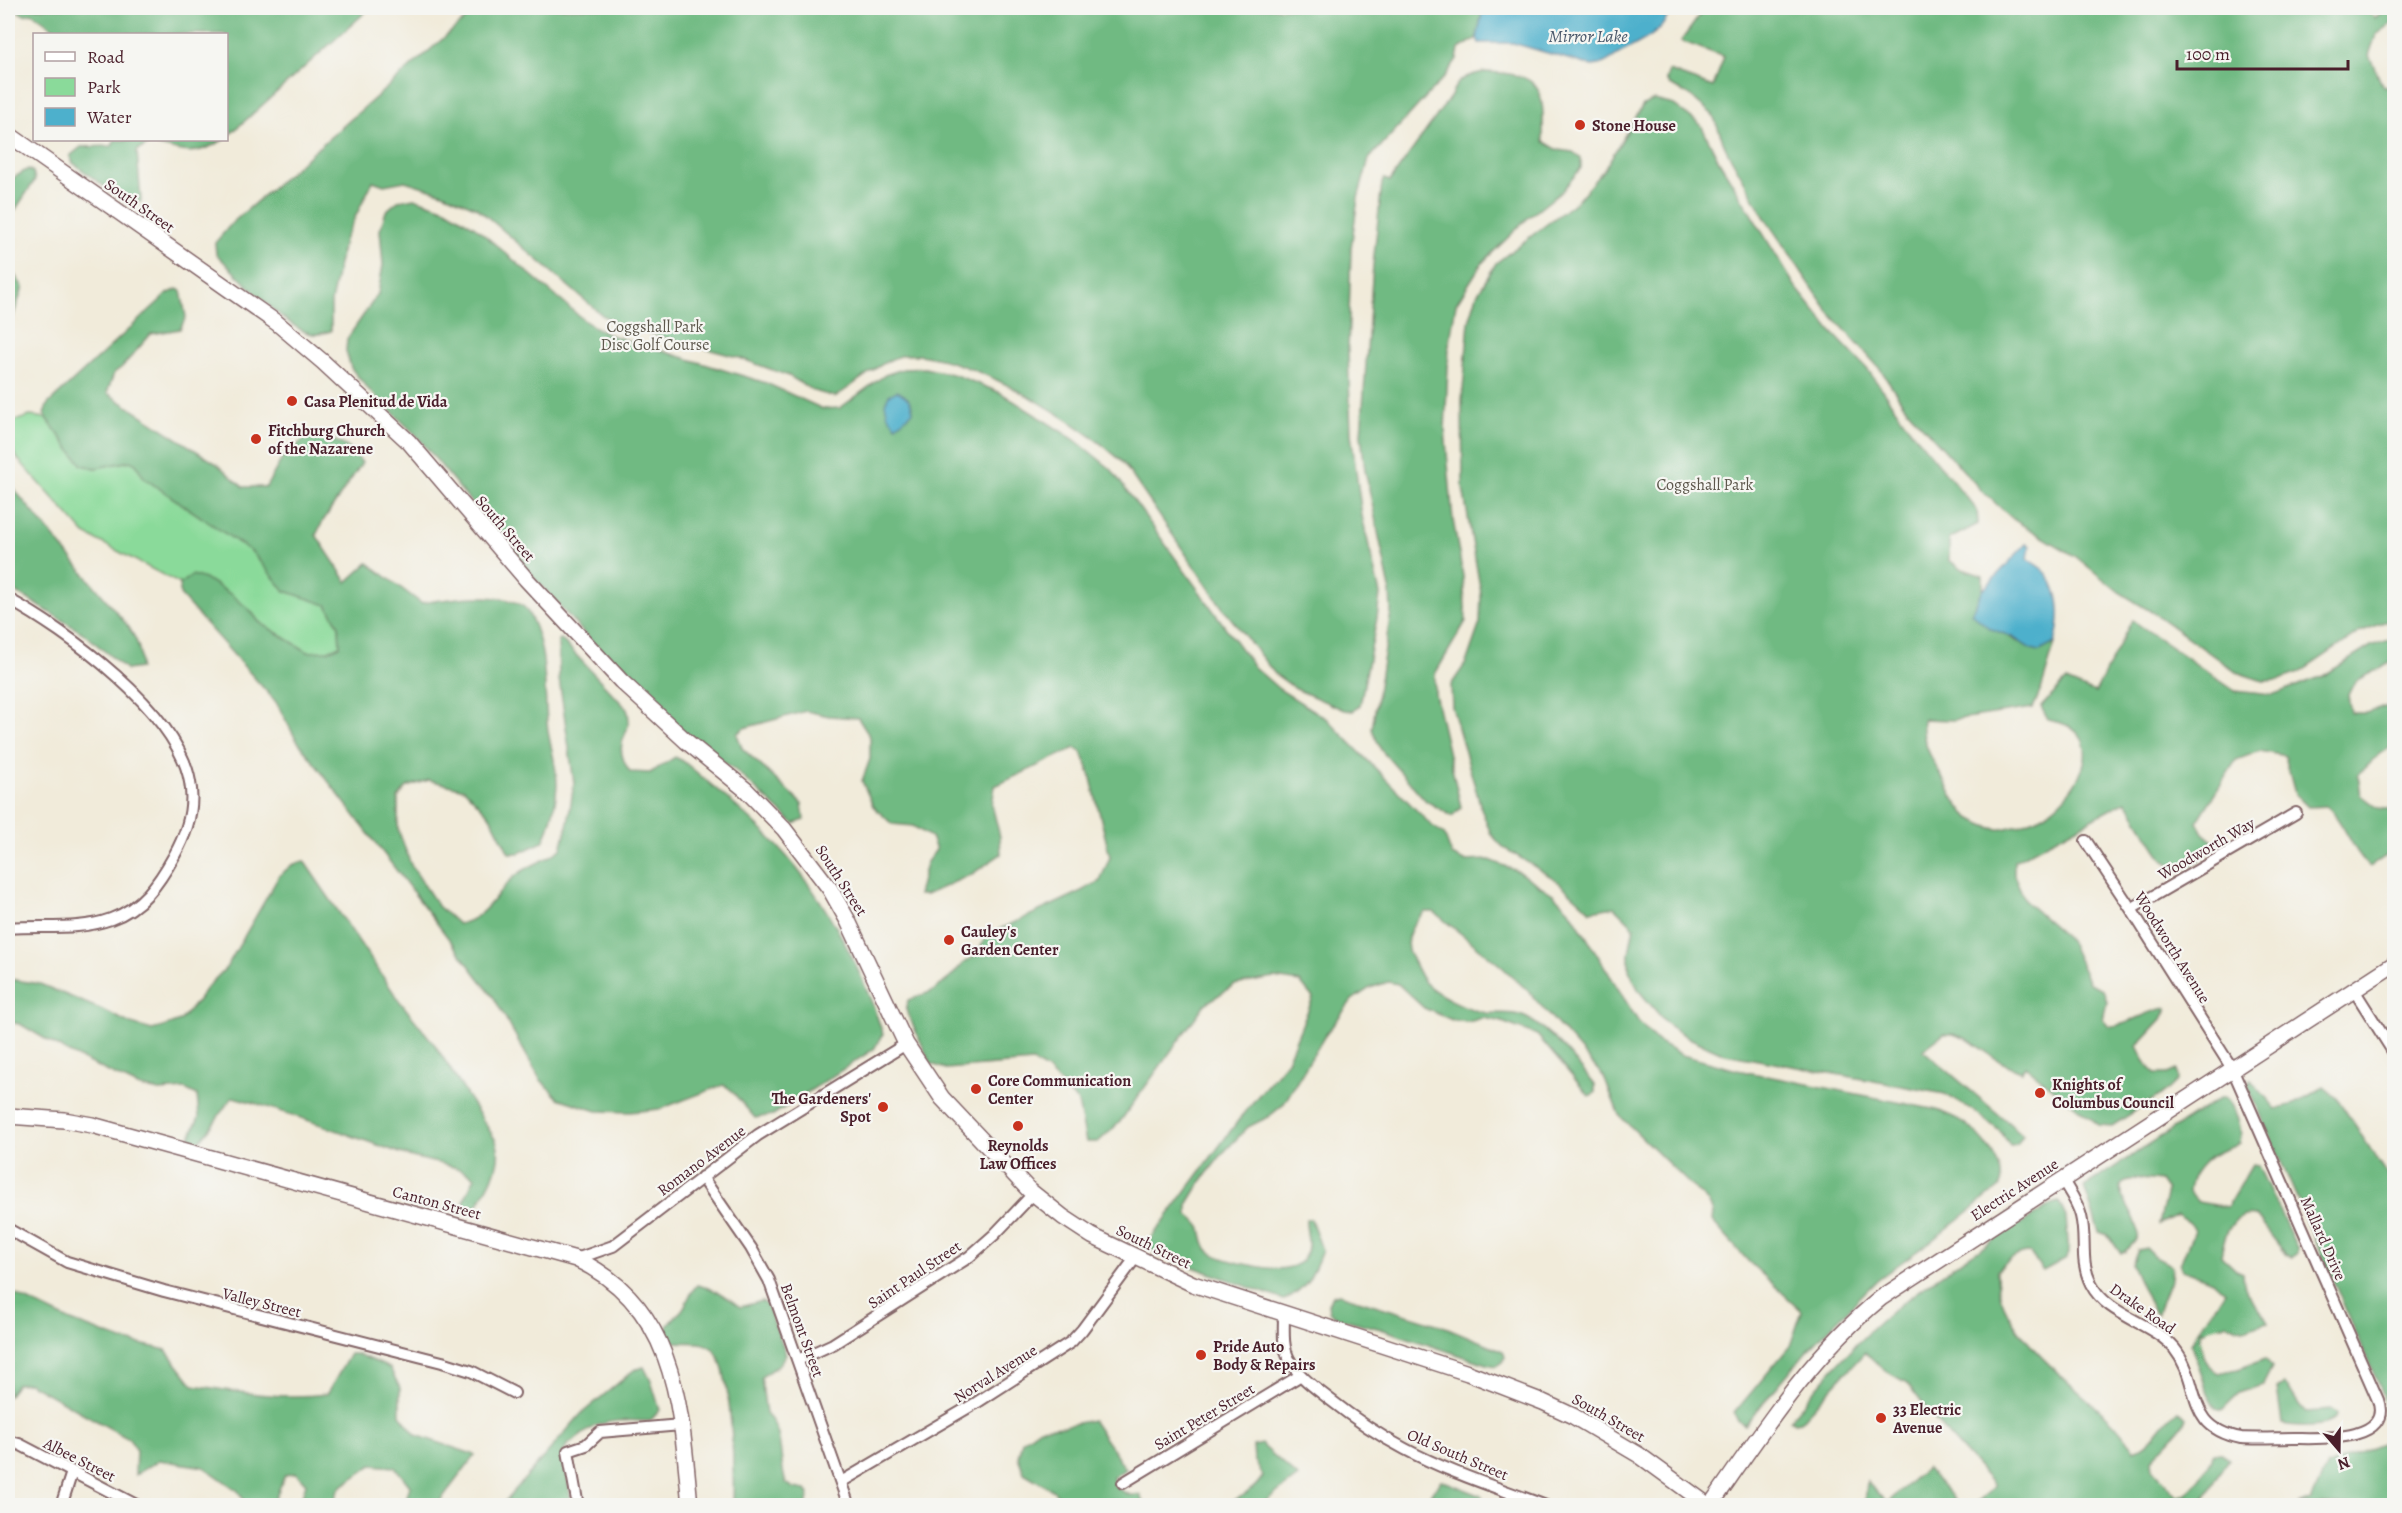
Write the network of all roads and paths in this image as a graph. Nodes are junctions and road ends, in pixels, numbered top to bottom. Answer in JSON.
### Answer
{"nodes":[{"id":1,"x":8,"y":134,"type":"edge"},
{"id":2,"x":8,"y":599,"type":"edge"},
{"id":3,"x":2296,"y":813,"type":"dead end"},
{"id":4,"x":2086,"y":841,"type":"dead end"},
{"id":5,"x":2131,"y":909,"type":"junction"},
{"id":6,"x":8,"y":928,"type":"edge"},
{"id":7,"x":2394,"y":964,"type":"edge"},
{"id":8,"x":2354,"y":990,"type":"junction"},
{"id":9,"x":906,"y":1044,"type":"junction"},
{"id":10,"x":2394,"y":1053,"type":"edge"},
{"id":11,"x":2233,"y":1070,"type":"junction"},
{"id":12,"x":8,"y":1116,"type":"edge"},
{"id":13,"x":702,"y":1177,"type":"junction"},
{"id":14,"x":2062,"y":1179,"type":"junction"},
{"id":15,"x":1033,"y":1194,"type":"junction"},
{"id":16,"x":8,"y":1229,"type":"edge"},
{"id":17,"x":1137,"y":1257,"type":"junction"},
{"id":18,"x":576,"y":1259,"type":"junction"},
{"id":19,"x":1284,"y":1314,"type":"junction"},
{"id":20,"x":798,"y":1360,"type":"junction"},
{"id":21,"x":1300,"y":1375,"type":"junction"},
{"id":22,"x":514,"y":1393,"type":"dead end"},
{"id":23,"x":2378,"y":1418,"type":"joint"},
{"id":24,"x":681,"y":1425,"type":"junction"},
{"id":25,"x":8,"y":1441,"type":"edge"},
{"id":26,"x":72,"y":1472,"type":"junction"},
{"id":27,"x":841,"y":1482,"type":"junction"},
{"id":28,"x":1123,"y":1483,"type":"dead end"},
{"id":29,"x":61,"y":1506,"type":"edge"},
{"id":30,"x":138,"y":1506,"type":"edge"},
{"id":31,"x":578,"y":1506,"type":"edge"},
{"id":32,"x":690,"y":1506,"type":"edge"},
{"id":33,"x":849,"y":1506,"type":"edge"},
{"id":34,"x":1546,"y":1506,"type":"edge"},
{"id":35,"x":1709,"y":1506,"type":"edge"}],
"edges":[{"from":1,"to":9,"type":"main road","name":"South Street"},
{"from":2,"to":6,"type":"street"},
{"from":3,"to":5,"type":"street","name":"Woodworth Way"},
{"from":4,"to":5,"type":"street","name":"Woodworth Avenue"},
{"from":5,"to":11,"type":"street","name":"Woodworth Avenue"},
{"from":7,"to":8,"type":"main road","name":"Electric Avenue"},
{"from":8,"to":10,"type":"street"},
{"from":8,"to":11,"type":"main road","name":"Electric Avenue"},
{"from":9,"to":13,"type":"street","name":"Romano Avenue"},
{"from":9,"to":15,"type":"main road","name":"South Street"},
{"from":11,"to":14,"type":"main road","name":"Electric Avenue"},
{"from":11,"to":23,"type":"street","name":"Mallard Drive"},
{"from":12,"to":18,"type":"main road","name":"Canton Street"},
{"from":13,"to":18,"type":"street","name":"Romano Avenue"},
{"from":13,"to":20,"type":"street","name":"Belmont Street"},
{"from":14,"to":23,"type":"street","name":"Drake Road"},
{"from":14,"to":35,"type":"main road","name":"Electric Avenue"},
{"from":15,"to":17,"type":"main road","name":"South Street"},
{"from":15,"to":20,"type":"street","name":"Saint Paul Street"},
{"from":16,"to":22,"type":"street","name":"Valley Street"},
{"from":17,"to":19,"type":"main road","name":"South Street"},
{"from":17,"to":27,"type":"street","name":"Norval Avenue"},
{"from":18,"to":24,"type":"main road","name":"Canton Street"},
{"from":19,"to":21,"type":"street","name":"Old South Street"},
{"from":19,"to":35,"type":"main road","name":"South Street"},
{"from":20,"to":27,"type":"street","name":"Belmont Street"},
{"from":21,"to":28,"type":"street","name":"Saint Peter Street"},
{"from":21,"to":34,"type":"street","name":"Old South Street"},
{"from":24,"to":31,"type":"street"},
{"from":24,"to":32,"type":"main road","name":"Canton Street"},
{"from":25,"to":26,"type":"street","name":"Albee Street"},
{"from":26,"to":29,"type":"street"},
{"from":26,"to":30,"type":"street","name":"Albee Street"},
{"from":27,"to":33,"type":"street","name":"Belmont Street"}]}
